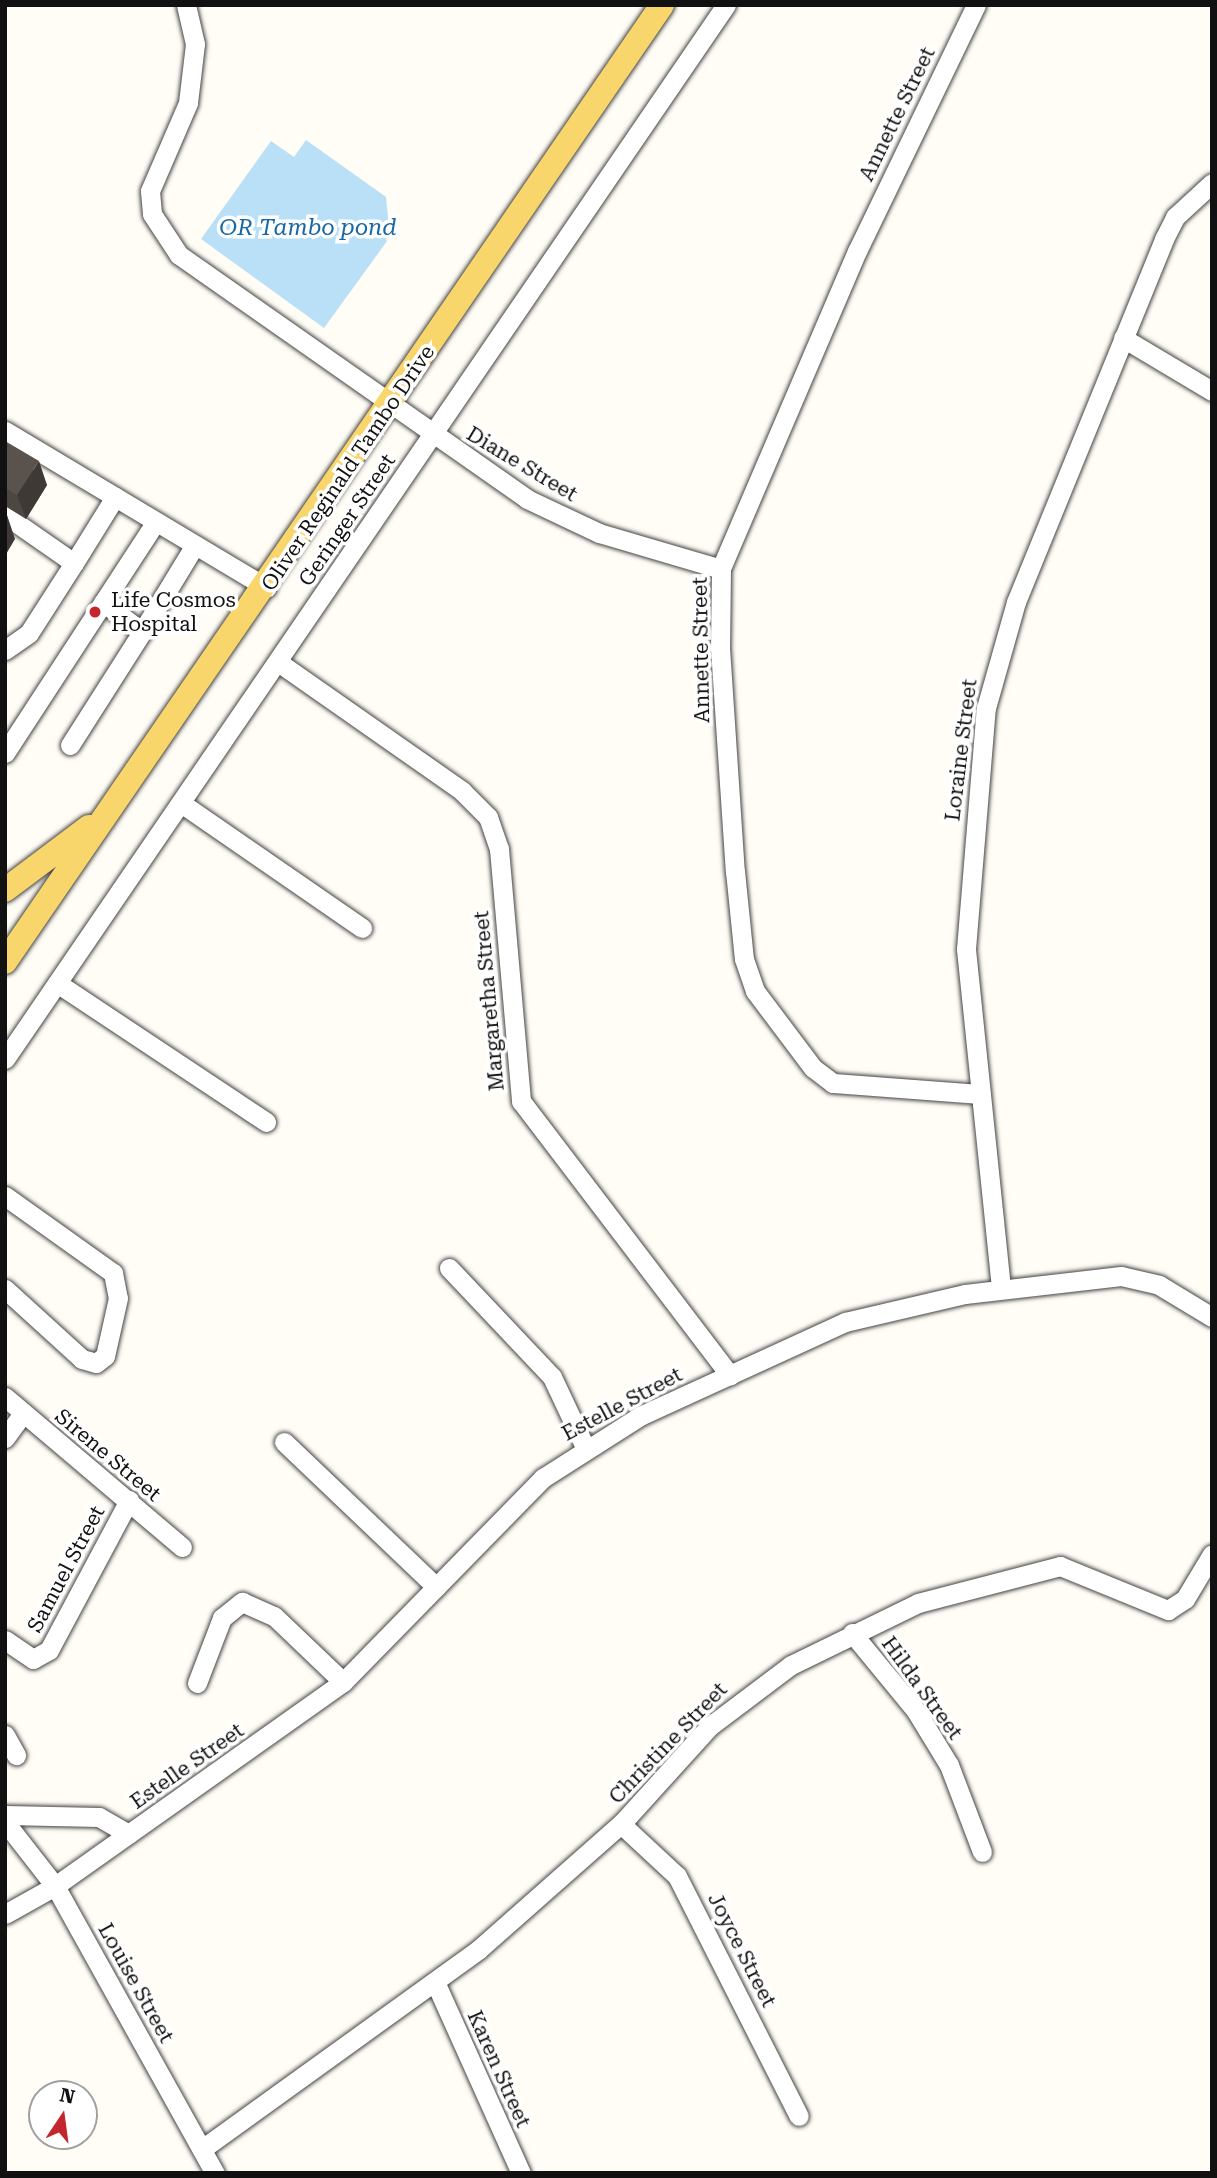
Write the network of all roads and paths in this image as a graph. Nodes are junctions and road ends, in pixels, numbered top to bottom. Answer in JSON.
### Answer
{"nodes":[{"id":1,"x":186,"y":5,"type":"edge"},
{"id":2,"x":662,"y":5,"type":"edge"},
{"id":3,"x":726,"y":5,"type":"edge"},
{"id":4,"x":976,"y":5,"type":"edge"},
{"id":5,"x":1212,"y":183,"type":"edge"},
{"id":6,"x":1124,"y":338,"type":"junction"},
{"id":7,"x":1212,"y":391,"type":"edge"},
{"id":8,"x":390,"y":405,"type":"junction"},
{"id":9,"x":5,"y":431,"type":"edge"},
{"id":10,"x":433,"y":435,"type":"junction"},
{"id":11,"x":114,"y":497,"type":"junction"},
{"id":12,"x":5,"y":515,"type":"edge"},
{"id":13,"x":155,"y":523,"type":"junction"},
{"id":14,"x":193,"y":548,"type":"junction"},
{"id":15,"x":74,"y":563,"type":"junction"},
{"id":16,"x":721,"y":569,"type":"junction"},
{"id":17,"x":267,"y":589,"type":"junction"},
{"id":18,"x":103,"y":602,"type":"junction"},
{"id":19,"x":142,"y":632,"type":"junction"},
{"id":20,"x":5,"y":650,"type":"edge"},
{"id":21,"x":278,"y":662,"type":"junction"},
{"id":22,"x":70,"y":745,"type":"dead end"},
{"id":23,"x":5,"y":753,"type":"edge"},
{"id":24,"x":181,"y":803,"type":"junction"},
{"id":25,"x":107,"y":814,"type":"junction"},
{"id":26,"x":5,"y":890,"type":"edge"},
{"id":27,"x":362,"y":928,"type":"dead end"},
{"id":28,"x":5,"y":962,"type":"edge"},
{"id":29,"x":57,"y":983,"type":"junction"},
{"id":30,"x":5,"y":1059,"type":"edge"},
{"id":31,"x":981,"y":1094,"type":"junction"},
{"id":32,"x":266,"y":1122,"type":"dead end"},
{"id":33,"x":5,"y":1196,"type":"edge"},
{"id":34,"x":449,"y":1268,"type":"dead end"},
{"id":35,"x":1001,"y":1288,"type":"junction"},
{"id":36,"x":5,"y":1289,"type":"edge"},
{"id":37,"x":1212,"y":1317,"type":"edge"},
{"id":38,"x":730,"y":1375,"type":"junction"},
{"id":39,"x":5,"y":1397,"type":"edge"},
{"id":40,"x":23,"y":1413,"type":"junction"},
{"id":41,"x":5,"y":1438,"type":"edge"},
{"id":42,"x":284,"y":1442,"type":"dead end"},
{"id":43,"x":585,"y":1447,"type":"junction"},
{"id":44,"x":129,"y":1500,"type":"junction"},
{"id":45,"x":182,"y":1547,"type":"dead end"},
{"id":46,"x":1212,"y":1555,"type":"edge"},
{"id":47,"x":436,"y":1587,"type":"junction"},
{"id":48,"x":852,"y":1633,"type":"junction"},
{"id":49,"x":5,"y":1640,"type":"edge"},
{"id":50,"x":343,"y":1682,"type":"junction"},
{"id":51,"x":197,"y":1683,"type":"dead end"},
{"id":52,"x":5,"y":1735,"type":"edge"},
{"id":53,"x":16,"y":1755,"type":"dead end"},
{"id":54,"x":5,"y":1815,"type":"edge"},
{"id":55,"x":5,"y":1822,"type":"edge"},
{"id":56,"x":621,"y":1824,"type":"junction"},
{"id":57,"x":129,"y":1833,"type":"junction"},
{"id":58,"x":982,"y":1852,"type":"dead end"},
{"id":59,"x":55,"y":1886,"type":"junction"},
{"id":60,"x":5,"y":1914,"type":"edge"},
{"id":61,"x":436,"y":1984,"type":"junction"},
{"id":62,"x":799,"y":2116,"type":"dead end"},
{"id":63,"x":202,"y":2149,"type":"junction"},
{"id":64,"x":215,"y":2173,"type":"edge"},
{"id":65,"x":521,"y":2173,"type":"edge"}],
"edges":[{"from":1,"to":8,"type":"street","name":"Diane Street"},
{"from":2,"to":8,"type":"main road","name":"Oliver Reginald Tambo Drive"},
{"from":3,"to":10,"type":"street","name":"Geringer Street"},
{"from":4,"to":16,"type":"street","name":"Annette Street"},
{"from":5,"to":6,"type":"street","name":"Loraine Street"},
{"from":6,"to":7,"type":"street"},
{"from":6,"to":31,"type":"street","name":"Loraine Street"},
{"from":8,"to":10,"type":"street","name":"Diane Street"},
{"from":8,"to":17,"type":"main road","name":"Oliver Reginald Tambo Drive"},
{"from":9,"to":11,"type":"street"},
{"from":10,"to":16,"type":"street","name":"Diane Street"},
{"from":10,"to":21,"type":"street","name":"Geringer Street"},
{"from":11,"to":13,"type":"street"},
{"from":11,"to":15,"type":"street"},
{"from":12,"to":15,"type":"street"},
{"from":13,"to":14,"type":"street"},
{"from":13,"to":18,"type":"street"},
{"from":14,"to":17,"type":"street"},
{"from":14,"to":19,"type":"street"},
{"from":15,"to":20,"type":"street"},
{"from":16,"to":31,"type":"street","name":"Annette Street"},
{"from":17,"to":25,"type":"main road","name":"Oliver Reginald Tambo Drive"},
{"from":18,"to":19,"type":"street"},
{"from":18,"to":23,"type":"street"},
{"from":19,"to":22,"type":"street"},
{"from":21,"to":24,"type":"street","name":"Geringer Street"},
{"from":21,"to":38,"type":"street","name":"Margaretha Street"},
{"from":24,"to":27,"type":"street"},
{"from":24,"to":29,"type":"street","name":"Geringer Street"},
{"from":25,"to":26,"type":"main road"},
{"from":25,"to":28,"type":"main road","name":"Oliver Reginald Tambo Drive"},
{"from":29,"to":30,"type":"street","name":"Geringer Street"},
{"from":29,"to":32,"type":"street"},
{"from":31,"to":35,"type":"street","name":"Loraine Street"},
{"from":33,"to":36,"type":"street"},
{"from":34,"to":43,"type":"street"},
{"from":35,"to":37,"type":"street","name":"Estelle Street"},
{"from":35,"to":38,"type":"street","name":"Estelle Street"},
{"from":38,"to":43,"type":"street","name":"Estelle Street"},
{"from":39,"to":40,"type":"street","name":"Sirene Street"},
{"from":40,"to":41,"type":"street"},
{"from":40,"to":44,"type":"street","name":"Sirene Street"},
{"from":42,"to":47,"type":"street"},
{"from":43,"to":47,"type":"street","name":"Estelle Street"},
{"from":44,"to":45,"type":"street","name":"Sirene Street"},
{"from":44,"to":49,"type":"street","name":"Samuel Street"},
{"from":46,"to":48,"type":"street","name":"Christine Street"},
{"from":47,"to":50,"type":"street","name":"Estelle Street"},
{"from":48,"to":56,"type":"street","name":"Christine Street"},
{"from":48,"to":58,"type":"street","name":"Hilda Street"},
{"from":50,"to":51,"type":"street"},
{"from":50,"to":57,"type":"street","name":"Estelle Street"},
{"from":52,"to":53,"type":"street"},
{"from":54,"to":57,"type":"street"},
{"from":55,"to":59,"type":"street","name":"Louise Street"},
{"from":56,"to":61,"type":"street","name":"Christine Street"},
{"from":56,"to":62,"type":"street","name":"Joyce Street"},
{"from":57,"to":59,"type":"street","name":"Estelle Street"},
{"from":59,"to":60,"type":"street","name":"Estelle Street"},
{"from":59,"to":63,"type":"street","name":"Louise Street"},
{"from":61,"to":63,"type":"street","name":"Christine Street"},
{"from":61,"to":65,"type":"street","name":"Karen Street"},
{"from":63,"to":64,"type":"street","name":"Louise Street"}]}
